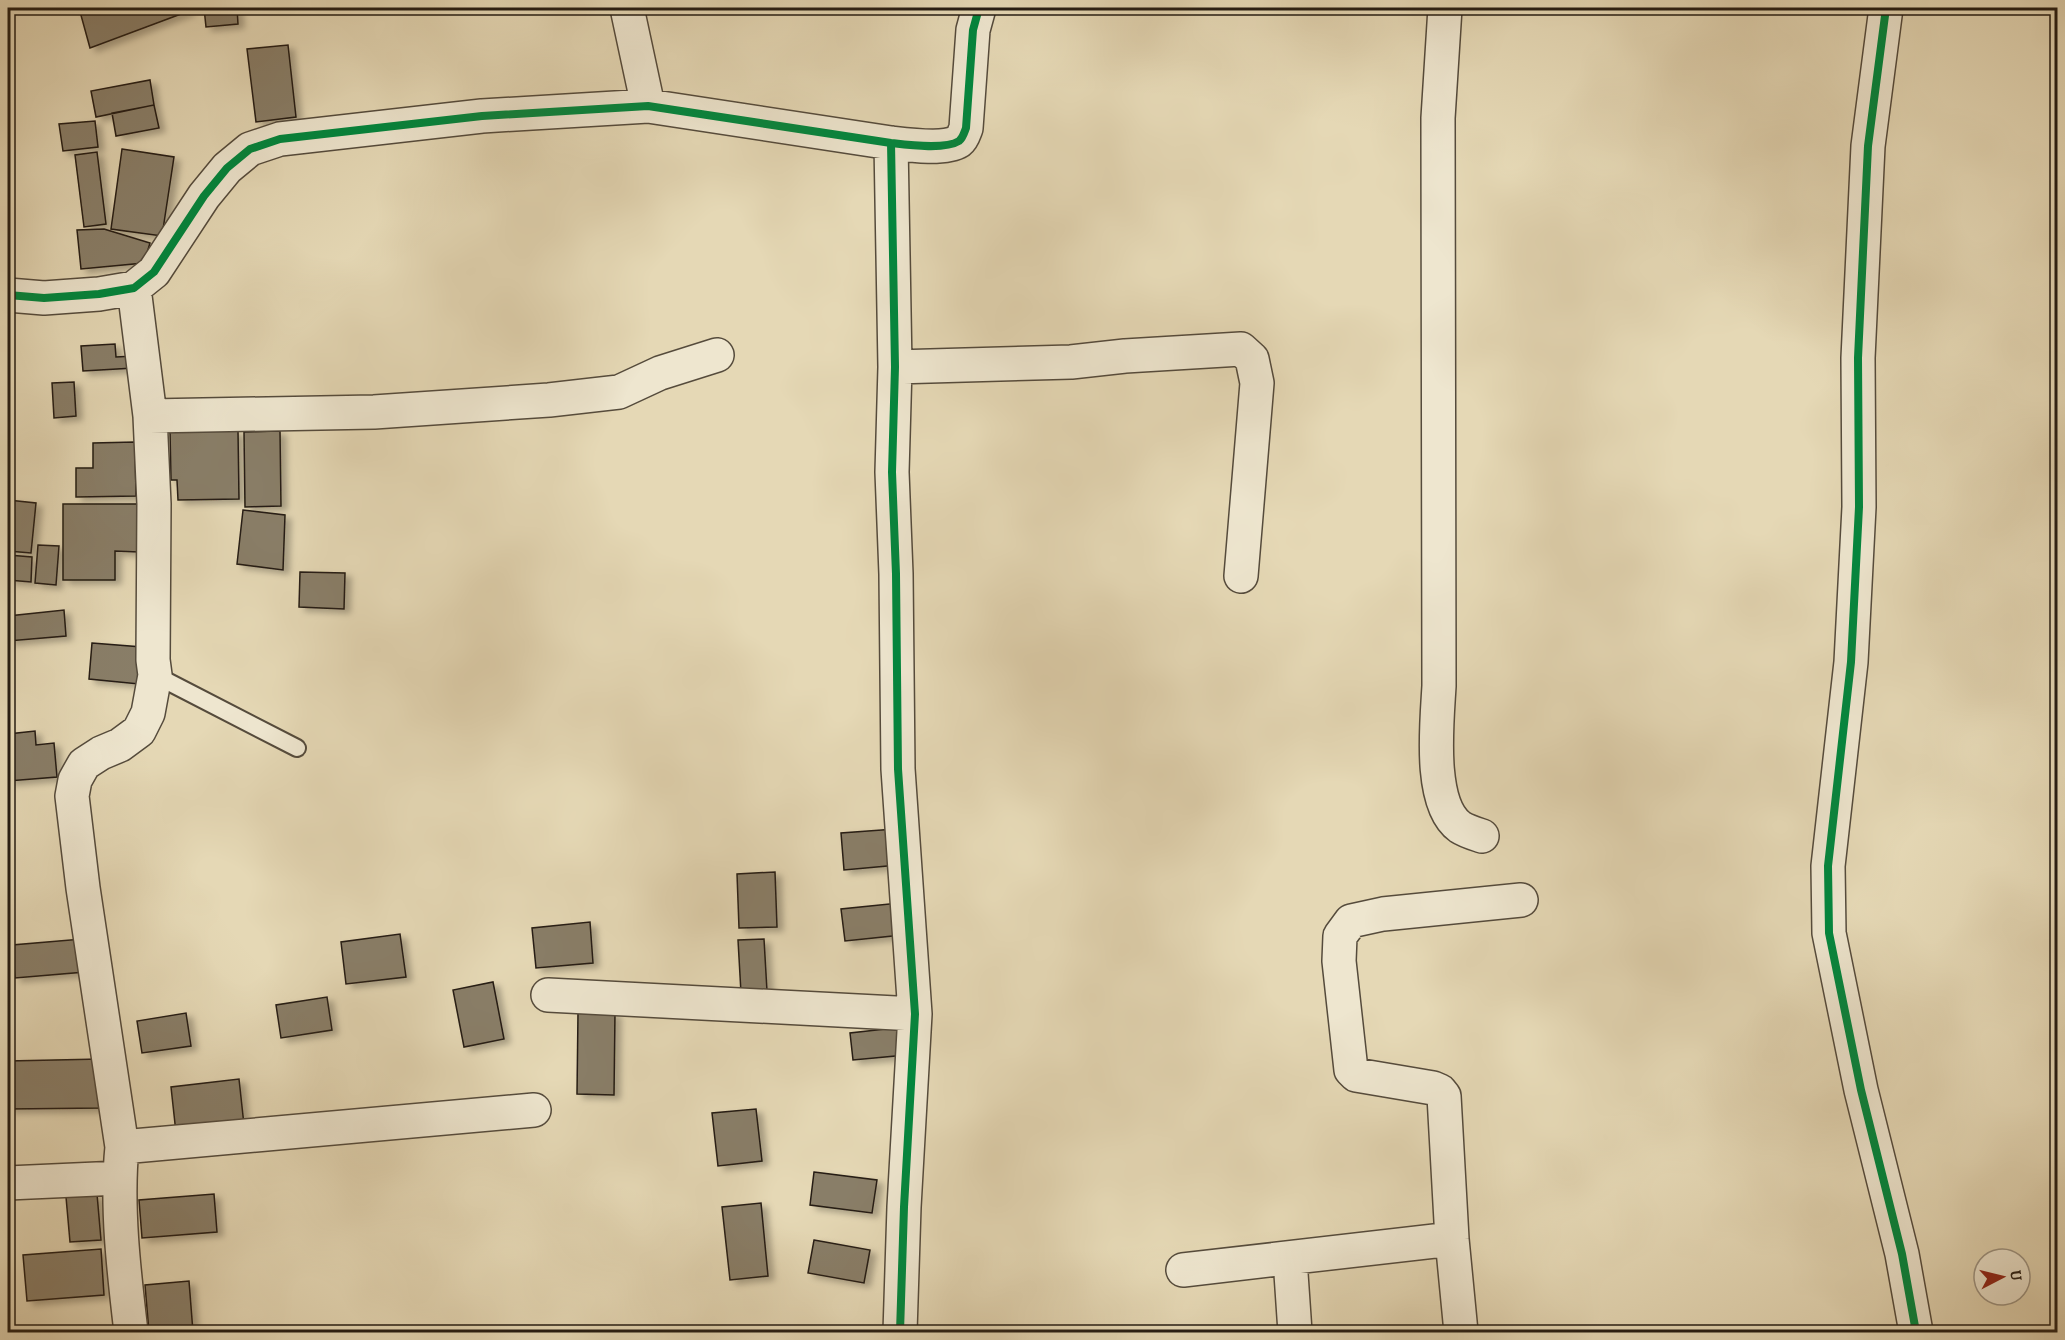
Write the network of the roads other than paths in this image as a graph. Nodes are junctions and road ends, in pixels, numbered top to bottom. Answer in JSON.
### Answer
{"nodes":[{"id":1,"x":627,"y":8,"type":"edge"},
{"id":2,"x":979,"y":8,"type":"edge"},
{"id":3,"x":1445,"y":8,"type":"edge"},
{"id":4,"x":1886,"y":8,"type":"edge"},
{"id":5,"x":648,"y":106,"type":"junction"},
{"id":6,"x":891,"y":143,"type":"junction"},
{"id":7,"x":134,"y":288,"type":"junction"},
{"id":8,"x":8,"y":295,"type":"edge"},
{"id":9,"x":717,"y":355,"type":"dead end"},
{"id":10,"x":895,"y":367,"type":"junction"},
{"id":11,"x":150,"y":416,"type":"junction"},
{"id":12,"x":1241,"y":576,"type":"dead end"},
{"id":13,"x":155,"y":675,"type":"junction"},
{"id":14,"x":297,"y":748,"type":"dead end"},
{"id":15,"x":1482,"y":836,"type":"dead end"},
{"id":16,"x":1521,"y":900,"type":"dead end"},
{"id":17,"x":548,"y":995,"type":"dead end"},
{"id":18,"x":915,"y":1014,"type":"junction"},
{"id":19,"x":534,"y":1110,"type":"dead end"},
{"id":20,"x":121,"y":1162,"type":"junction"},
{"id":21,"x":8,"y":1183,"type":"edge"},
{"id":22,"x":1452,"y":1239,"type":"junction"},
{"id":23,"x":1290,"y":1259,"type":"junction"},
{"id":24,"x":1183,"y":1270,"type":"dead end"},
{"id":25,"x":131,"y":1332,"type":"edge"},
{"id":26,"x":900,"y":1332,"type":"edge"},
{"id":27,"x":1295,"y":1332,"type":"edge"},
{"id":28,"x":1461,"y":1332,"type":"edge"},
{"id":29,"x":1916,"y":1332,"type":"edge"}],
"edges":[{"from":1,"to":5,"type":"street"},
{"from":2,"to":6,"type":"street"},
{"from":3,"to":15,"type":"street"},
{"from":4,"to":29,"type":"street"},
{"from":5,"to":6,"type":"street"},
{"from":5,"to":7,"type":"street"},
{"from":6,"to":10,"type":"street"},
{"from":7,"to":8,"type":"street"},
{"from":7,"to":11,"type":"street"},
{"from":9,"to":11,"type":"street"},
{"from":10,"to":12,"type":"street"},
{"from":10,"to":18,"type":"street"},
{"from":11,"to":13,"type":"street"},
{"from":13,"to":14,"type":"lane"},
{"from":13,"to":20,"type":"street"},
{"from":16,"to":22,"type":"street"},
{"from":17,"to":18,"type":"street"},
{"from":18,"to":26,"type":"street"},
{"from":19,"to":20,"type":"street"},
{"from":20,"to":21,"type":"street"},
{"from":20,"to":25,"type":"street"},
{"from":22,"to":23,"type":"street"},
{"from":22,"to":28,"type":"street"},
{"from":23,"to":24,"type":"street"},
{"from":23,"to":27,"type":"street"}]}
